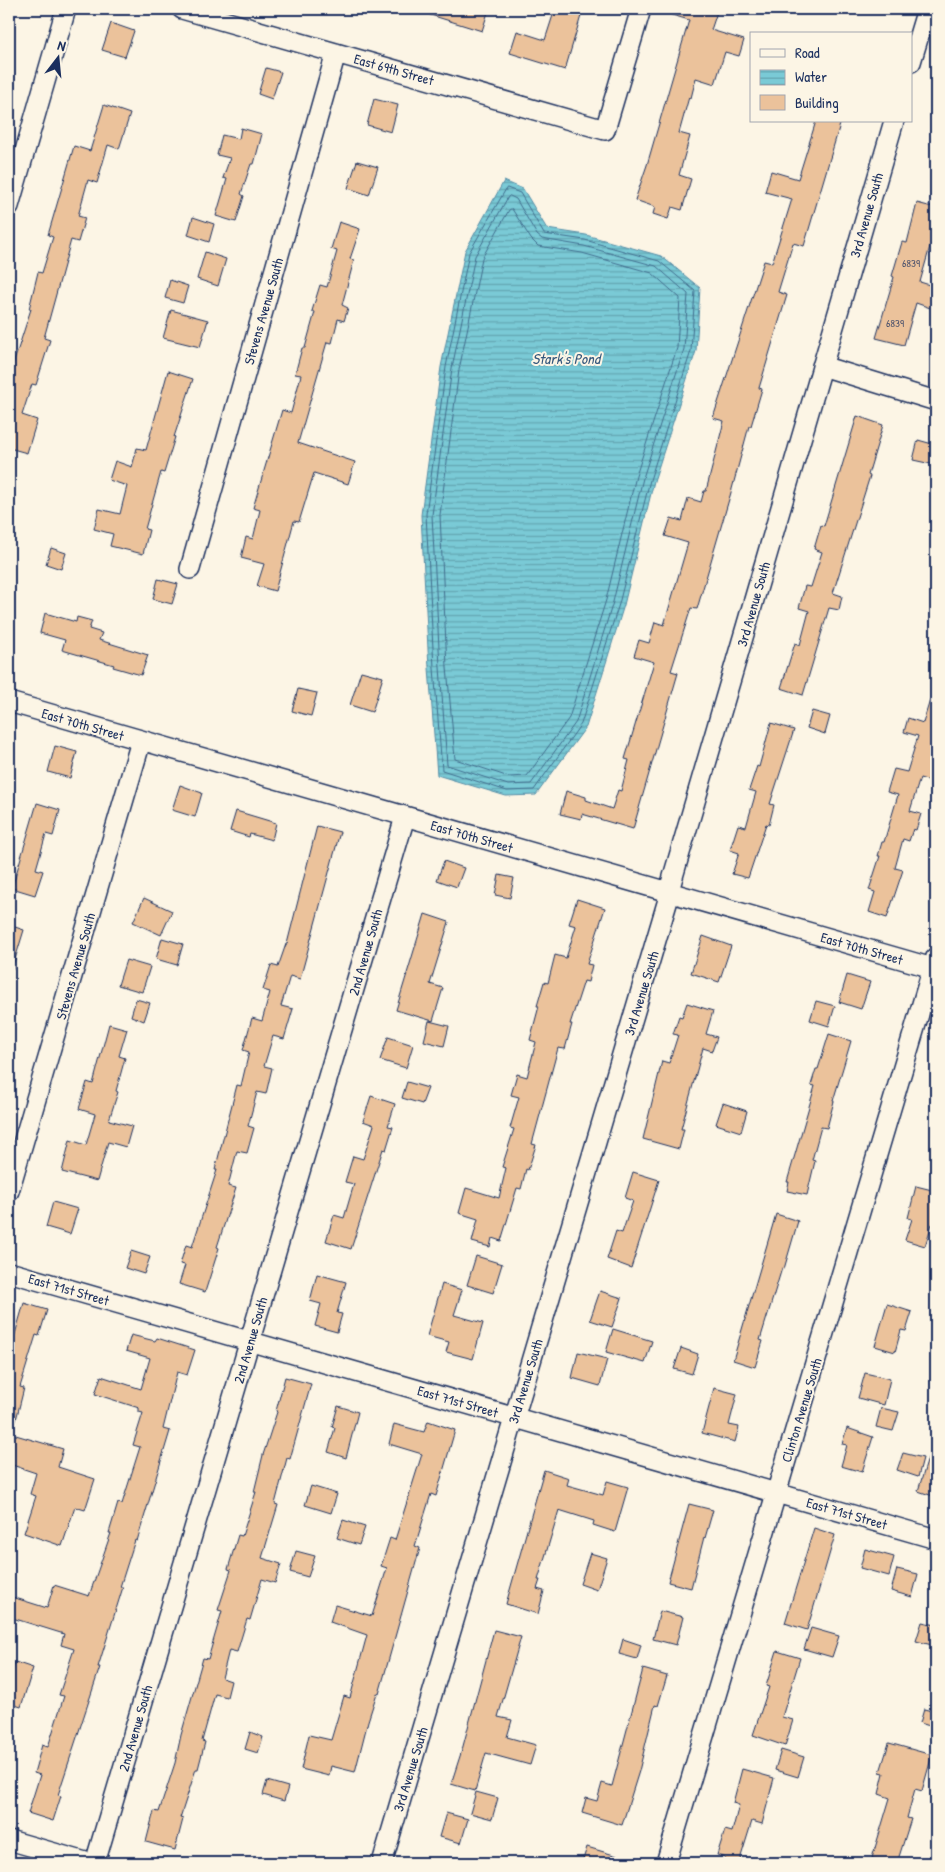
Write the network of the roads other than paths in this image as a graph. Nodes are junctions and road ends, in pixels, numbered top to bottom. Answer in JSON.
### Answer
{"nodes":[{"id":1,"x":66,"y":9,"type":"edge"},
{"id":2,"x":182,"y":9,"type":"edge"},
{"id":3,"x":641,"y":9,"type":"edge"},
{"id":4,"x":927,"y":9,"type":"edge"},
{"id":5,"x":336,"y":53,"type":"junction"},
{"id":6,"x":912,"y":59,"type":"edge"},
{"id":7,"x":894,"y":122,"type":"edge"},
{"id":8,"x":9,"y":206,"type":"edge"},
{"id":9,"x":822,"y":366,"type":"junction"},
{"id":10,"x":936,"y":401,"type":"edge"},
{"id":11,"x":190,"y":569,"type":"dead end"},
{"id":12,"x":9,"y":702,"type":"edge"},
{"id":13,"x":141,"y":741,"type":"junction"},
{"id":14,"x":405,"y":816,"type":"junction"},
{"id":15,"x":670,"y":893,"type":"junction"},
{"id":16,"x":935,"y":965,"type":"edge"},
{"id":17,"x":9,"y":1191,"type":"edge"},
{"id":18,"x":9,"y":1272,"type":"edge"},
{"id":19,"x":250,"y":1341,"type":"junction"},
{"id":20,"x":514,"y":1417,"type":"junction"},
{"id":21,"x":777,"y":1492,"type":"junction"},
{"id":22,"x":936,"y":1539,"type":"edge"},
{"id":23,"x":9,"y":1840,"type":"edge"},
{"id":24,"x":89,"y":1863,"type":"edge"},
{"id":25,"x":95,"y":1863,"type":"edge"},
{"id":26,"x":382,"y":1863,"type":"edge"},
{"id":27,"x":666,"y":1863,"type":"edge"}],
"edges":[{"from":1,"to":8,"type":"street"},
{"from":2,"to":5,"type":"street","name":"East 69th Street"},
{"from":3,"to":5,"type":"street","name":"East 69th Street"},
{"from":4,"to":6,"type":"street"},
{"from":5,"to":11,"type":"street","name":"Stevens Avenue South"},
{"from":7,"to":9,"type":"street","name":"3rd Avenue South"},
{"from":9,"to":10,"type":"street"},
{"from":9,"to":15,"type":"street","name":"3rd Avenue South"},
{"from":12,"to":13,"type":"street","name":"East 70th Street"},
{"from":13,"to":14,"type":"street","name":"East 70th Street"},
{"from":13,"to":17,"type":"street","name":"Stevens Avenue South"},
{"from":14,"to":15,"type":"street","name":"East 70th Street"},
{"from":14,"to":19,"type":"street","name":"2nd Avenue South"},
{"from":15,"to":16,"type":"street","name":"East 70th Street"},
{"from":15,"to":20,"type":"street","name":"3rd Avenue South"},
{"from":16,"to":21,"type":"street","name":"Clinton Avenue South"},
{"from":18,"to":19,"type":"street","name":"East 71st Street"},
{"from":19,"to":20,"type":"street","name":"East 71st Street"},
{"from":19,"to":25,"type":"street","name":"2nd Avenue South"},
{"from":20,"to":21,"type":"street","name":"East 71st Street"},
{"from":20,"to":26,"type":"street","name":"3rd Avenue South"},
{"from":21,"to":22,"type":"street","name":"East 71st Street"},
{"from":21,"to":27,"type":"street","name":"Clinton Avenue South"},
{"from":23,"to":24,"type":"street"}]}
